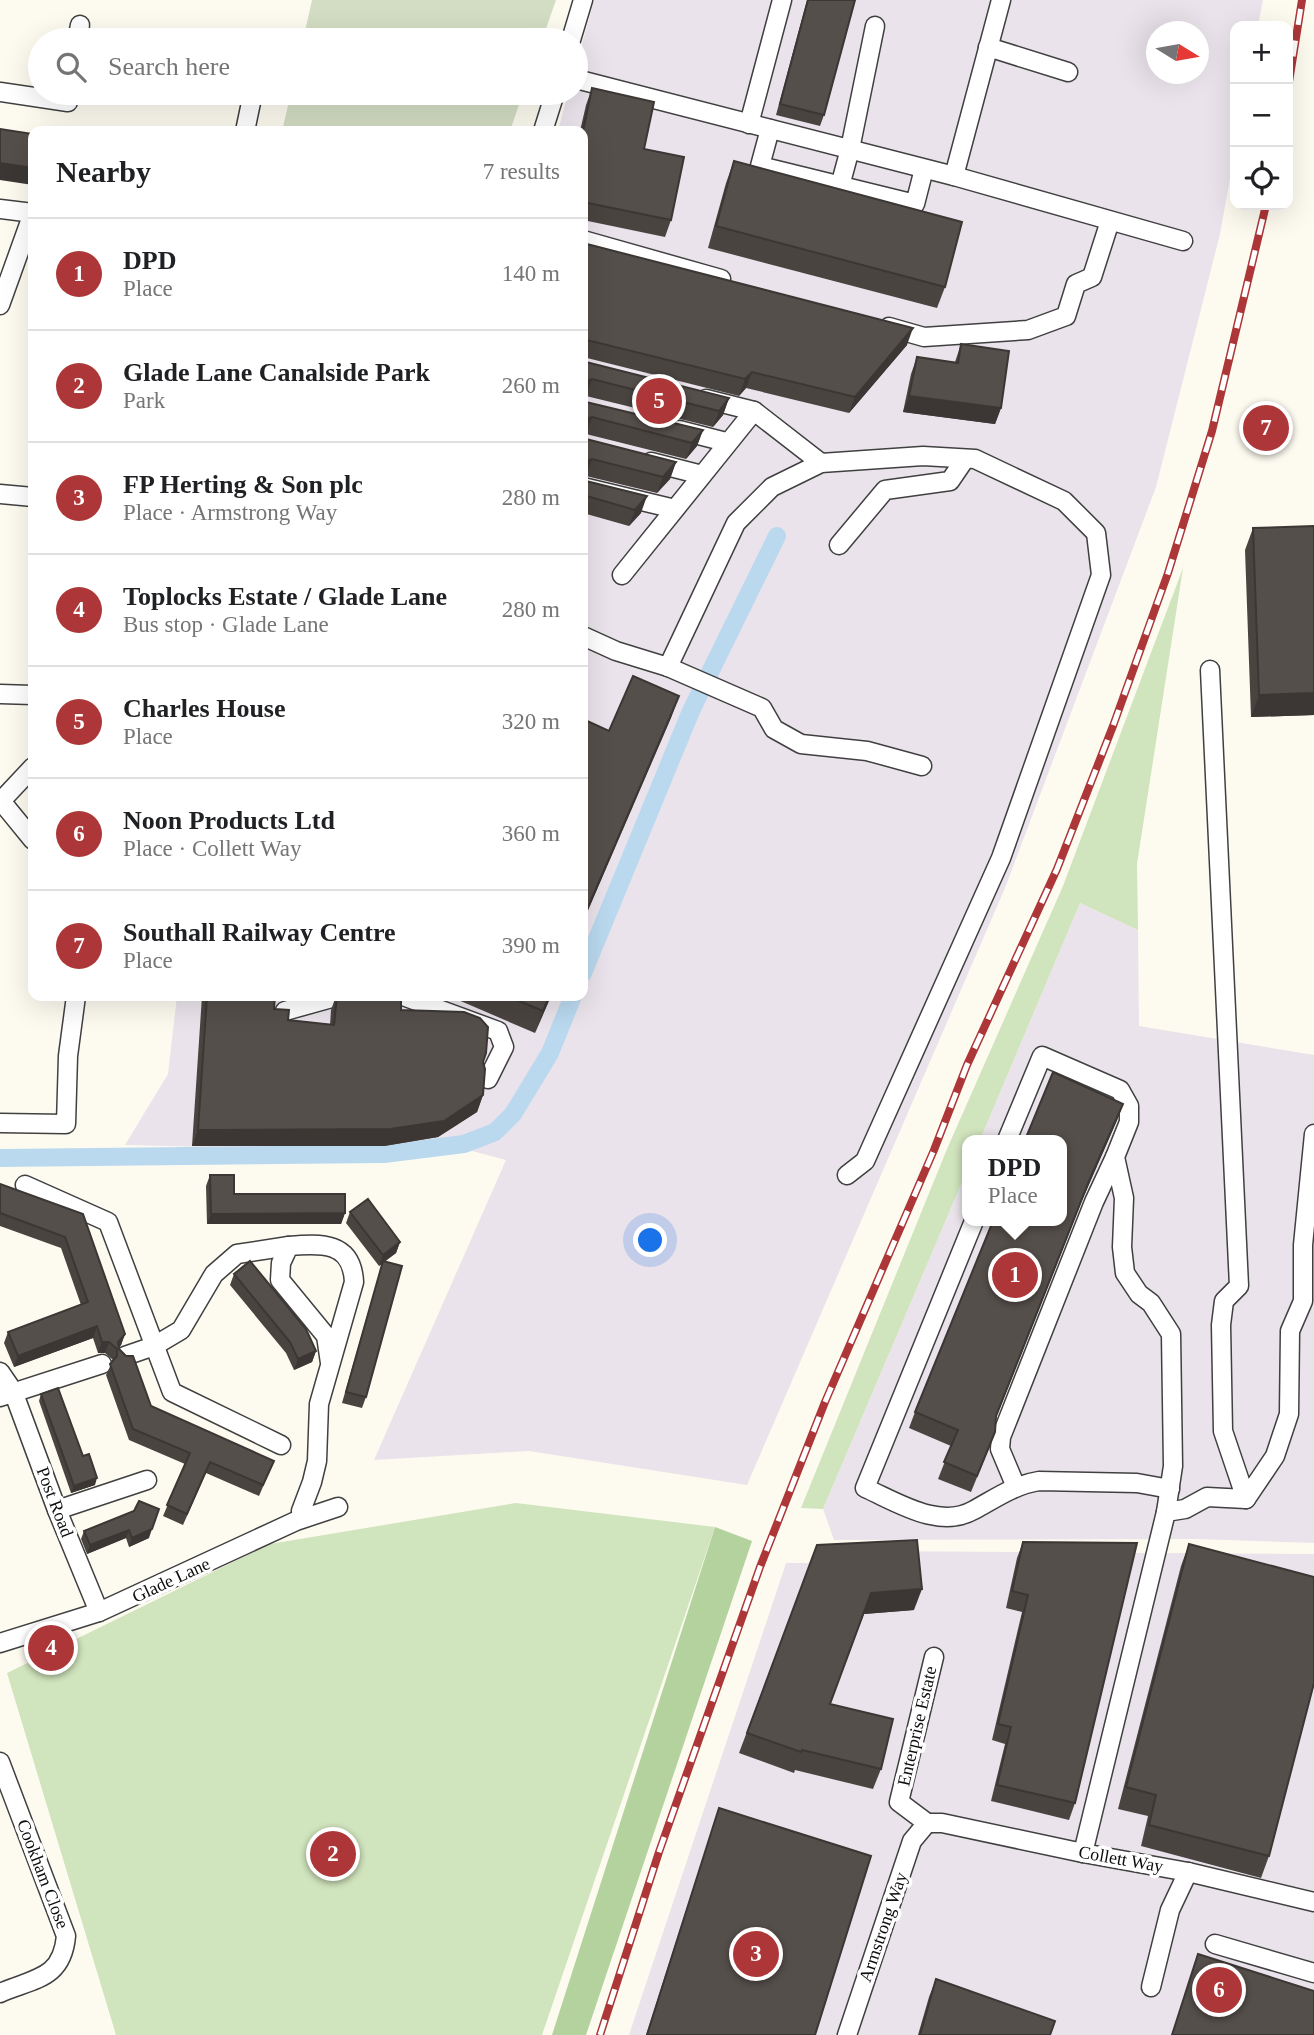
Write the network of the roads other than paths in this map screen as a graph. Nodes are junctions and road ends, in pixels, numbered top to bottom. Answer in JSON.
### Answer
{"nodes":[{"id":1,"x":583,"y":0,"type":"edge"},
{"id":2,"x":782,"y":0,"type":"edge"},
{"id":3,"x":1001,"y":0,"type":"edge"},
{"id":4,"x":875,"y":26,"type":"dead end"},
{"id":5,"x":575,"y":28,"type":"edge"},
{"id":6,"x":988,"y":47,"type":"junction"},
{"id":7,"x":1068,"y":72,"type":"dead end"},
{"id":8,"x":588,"y":82,"type":"edge"},
{"id":9,"x":0,"y":92,"type":"edge"},
{"id":10,"x":28,"y":96,"type":"edge"},
{"id":11,"x":250,"y":105,"type":"edge"},
{"id":12,"x":552,"y":105,"type":"edge"},
{"id":13,"x":749,"y":124,"type":"junction"},
{"id":14,"x":246,"y":126,"type":"edge"},
{"id":15,"x":545,"y":126,"type":"edge"},
{"id":16,"x":770,"y":129,"type":"junction"},
{"id":17,"x":850,"y":149,"type":"junction"},
{"id":18,"x":924,"y":169,"type":"junction"},
{"id":19,"x":954,"y":176,"type":"junction"},
{"id":20,"x":840,"y":186,"type":"junction"},
{"id":21,"x":0,"y":209,"type":"edge"},
{"id":22,"x":28,"y":212,"type":"edge"},
{"id":23,"x":1110,"y":221,"type":"junction"},
{"id":24,"x":28,"y":227,"type":"edge"},
{"id":25,"x":588,"y":241,"type":"edge"},
{"id":26,"x":1183,"y":241,"type":"dead end"},
{"id":27,"x":740,"y":285,"type":"edge"},
{"id":28,"x":0,"y":305,"type":"edge"},
{"id":29,"x":872,"y":323,"type":"edge"},
{"id":30,"x":688,"y":394,"type":"edge"},
{"id":31,"x":754,"y":411,"type":"junction"},
{"id":32,"x":661,"y":426,"type":"edge"},
{"id":33,"x":726,"y":442,"type":"junction"},
{"id":34,"x":636,"y":458,"type":"edge"},
{"id":35,"x":965,"y":458,"type":"junction"},
{"id":36,"x":821,"y":463,"type":"junction"},
{"id":37,"x":702,"y":475,"type":"junction"},
{"id":38,"x":588,"y":488,"type":"edge"},
{"id":39,"x":0,"y":494,"type":"edge"},
{"id":40,"x":28,"y":497,"type":"edge"},
{"id":41,"x":675,"y":509,"type":"junction"},
{"id":42,"x":839,"y":545,"type":"dead end"},
{"id":43,"x":622,"y":575,"type":"dead end"},
{"id":44,"x":588,"y":638,"type":"edge"},
{"id":45,"x":674,"y":670,"type":"junction"},
{"id":46,"x":1210,"y":670,"type":"dead end"},
{"id":47,"x":7,"y":694,"type":"edge"},
{"id":48,"x":28,"y":695,"type":"edge"},
{"id":49,"x":922,"y":766,"type":"dead end"},
{"id":50,"x":28,"y":772,"type":"edge"},
{"id":51,"x":1,"y":802,"type":"edge"},
{"id":52,"x":28,"y":834,"type":"edge"},
{"id":53,"x":75,"y":1001,"type":"edge"},
{"id":54,"x":321,"y":1001,"type":"edge"},
{"id":55,"x":417,"y":1001,"type":"edge"},
{"id":56,"x":285,"y":1011,"type":"edge"},
{"id":57,"x":488,"y":1079,"type":"edge"},
{"id":58,"x":0,"y":1123,"type":"edge"},
{"id":59,"x":1314,"y":1134,"type":"edge"},
{"id":60,"x":1009,"y":1135,"type":"edge"},
{"id":61,"x":1115,"y":1157,"type":"junction"},
{"id":62,"x":847,"y":1175,"type":"dead end"},
{"id":63,"x":25,"y":1185,"type":"dead end"},
{"id":64,"x":972,"y":1226,"type":"edge"},
{"id":65,"x":289,"y":1246,"type":"junction"},
{"id":66,"x":246,"y":1251,"type":"junction"},
{"id":67,"x":280,"y":1280,"type":"junction"},
{"id":68,"x":154,"y":1346,"type":"junction"},
{"id":69,"x":125,"y":1356,"type":"edge"},
{"id":70,"x":330,"y":1363,"type":"junction"},
{"id":71,"x":102,"y":1364,"type":"dead end"},
{"id":72,"x":0,"y":1372,"type":"edge"},
{"id":73,"x":7,"y":1394,"type":"edge"},
{"id":74,"x":281,"y":1445,"type":"dead end"},
{"id":75,"x":147,"y":1480,"type":"dead end"},
{"id":76,"x":1016,"y":1487,"type":"junction"},
{"id":77,"x":1170,"y":1489,"type":"junction"},
{"id":78,"x":1246,"y":1499,"type":"junction"},
{"id":79,"x":338,"y":1507,"type":"dead end"},
{"id":80,"x":57,"y":1510,"type":"junction"},
{"id":81,"x":1166,"y":1512,"type":"junction"},
{"id":82,"x":303,"y":1518,"type":"junction"},
{"id":83,"x":115,"y":1605,"type":"junction"},
{"id":84,"x":0,"y":1643,"type":"edge"},
{"id":85,"x":933,"y":1657,"type":"dead end"},
{"id":86,"x":0,"y":1762,"type":"edge"},
{"id":87,"x":6,"y":1796,"type":"edge"},
{"id":88,"x":926,"y":1823,"type":"junction"},
{"id":89,"x":1083,"y":1853,"type":"junction"},
{"id":90,"x":1188,"y":1872,"type":"junction"},
{"id":91,"x":1314,"y":1902,"type":"edge"},
{"id":92,"x":1215,"y":1944,"type":"dead end"},
{"id":93,"x":1314,"y":1973,"type":"edge"},
{"id":94,"x":1152,"y":1987,"type":"dead end"},
{"id":95,"x":0,"y":1993,"type":"edge"},
{"id":96,"x":847,"y":2035,"type":"edge"}],
"edges":[{"from":1,"to":5,"type":"street"},
{"from":2,"to":13,"type":"street"},
{"from":3,"to":6,"type":"street"},
{"from":4,"to":17,"type":"street"},
{"from":6,"to":7,"type":"street"},
{"from":6,"to":19,"type":"street"},
{"from":8,"to":13,"type":"street"},
{"from":9,"to":10,"type":"street"},
{"from":11,"to":14,"type":"street"},
{"from":12,"to":15,"type":"street"},
{"from":13,"to":16,"type":"street"},
{"from":16,"to":17,"type":"street"},
{"from":16,"to":20,"type":"street"},
{"from":17,"to":18,"type":"street"},
{"from":17,"to":20,"type":"street"},
{"from":18,"to":19,"type":"street"},
{"from":18,"to":20,"type":"street"},
{"from":19,"to":23,"type":"street"},
{"from":21,"to":22,"type":"street"},
{"from":23,"to":26,"type":"street"},
{"from":23,"to":29,"type":"street"},
{"from":24,"to":28,"type":"street"},
{"from":25,"to":27,"type":"street"},
{"from":30,"to":31,"type":"street"},
{"from":31,"to":33,"type":"street"},
{"from":31,"to":36,"type":"street"},
{"from":32,"to":33,"type":"street"},
{"from":33,"to":37,"type":"street"},
{"from":34,"to":37,"type":"street"},
{"from":35,"to":36,"type":"street"},
{"from":35,"to":42,"type":"street"},
{"from":35,"to":62,"type":"street"},
{"from":36,"to":45,"type":"street"},
{"from":37,"to":41,"type":"street"},
{"from":38,"to":41,"type":"street"},
{"from":39,"to":40,"type":"street"},
{"from":41,"to":43,"type":"street"},
{"from":44,"to":45,"type":"street"},
{"from":45,"to":49,"type":"street"},
{"from":46,"to":78,"type":"street"},
{"from":47,"to":48,"type":"street"},
{"from":50,"to":51,"type":"street"},
{"from":51,"to":52,"type":"street"},
{"from":53,"to":58,"type":"street"},
{"from":54,"to":56,"type":"street"},
{"from":55,"to":57,"type":"street"},
{"from":59,"to":78,"type":"street"},
{"from":60,"to":61,"type":"street"},
{"from":61,"to":76,"type":"street"},
{"from":61,"to":77,"type":"street"},
{"from":63,"to":68,"type":"street"},
{"from":64,"to":76,"type":"street"},
{"from":65,"to":66,"type":"street"},
{"from":65,"to":67,"type":"street"},
{"from":65,"to":70,"type":"street"},
{"from":66,"to":67,"type":"street"},
{"from":66,"to":68,"type":"street"},
{"from":67,"to":70,"type":"street"},
{"from":68,"to":69,"type":"street"},
{"from":68,"to":74,"type":"street"},
{"from":70,"to":82,"type":"street"},
{"from":71,"to":73,"type":"street"},
{"from":72,"to":73,"type":"street","name":"Post Road"},
{"from":73,"to":80,"type":"street","name":"Post Road"},
{"from":75,"to":80,"type":"street"},
{"from":76,"to":77,"type":"street"},
{"from":77,"to":81,"type":"street"},
{"from":78,"to":81,"type":"street"},
{"from":79,"to":82,"type":"street","name":"Glade Lane"},
{"from":80,"to":83,"type":"street","name":"Post Road"},
{"from":81,"to":89,"type":"street"},
{"from":82,"to":83,"type":"street","name":"Glade Lane"},
{"from":83,"to":84,"type":"street","name":"Glade Lane"},
{"from":85,"to":88,"type":"street","name":"Enterprise Estate"},
{"from":86,"to":87,"type":"street","name":"Cookham Close"},
{"from":87,"to":95,"type":"street","name":"Cookham Close"},
{"from":88,"to":89,"type":"street","name":"Collett Way"},
{"from":88,"to":96,"type":"street","name":"Armstrong Way"},
{"from":89,"to":90,"type":"street","name":"Collett Way"},
{"from":90,"to":91,"type":"street","name":"Collett Way"},
{"from":90,"to":94,"type":"street"},
{"from":92,"to":93,"type":"street"}]}
